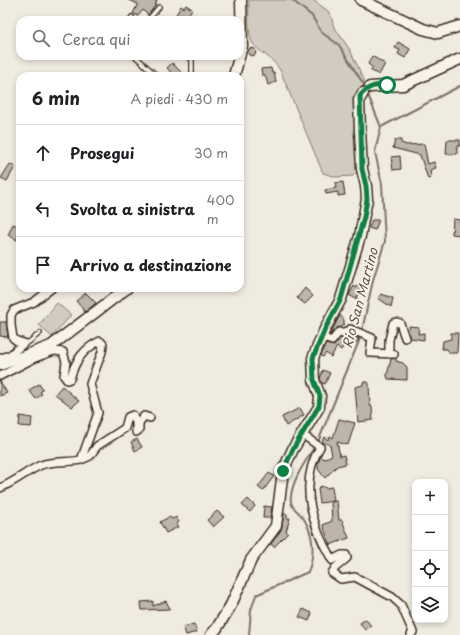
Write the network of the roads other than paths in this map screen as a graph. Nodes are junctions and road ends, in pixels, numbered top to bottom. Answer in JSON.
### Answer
{"nodes":[{"id":1,"x":242,"y":0,"type":"edge"},
{"id":2,"x":361,"y":0,"type":"edge"},
{"id":3,"x":159,"y":7,"type":"dead end"},
{"id":4,"x":151,"y":16,"type":"edge"},
{"id":5,"x":242,"y":16,"type":"edge"},
{"id":6,"x":460,"y":26,"type":"edge"},
{"id":7,"x":140,"y":60,"type":"edge"},
{"id":8,"x":192,"y":60,"type":"edge"},
{"id":9,"x":238,"y":60,"type":"edge"},
{"id":10,"x":460,"y":60,"type":"edge"},
{"id":11,"x":153,"y":72,"type":"edge"},
{"id":12,"x":192,"y":72,"type":"edge"},
{"id":13,"x":235,"y":72,"type":"edge"},
{"id":14,"x":47,"y":292,"type":"edge"},
{"id":15,"x":122,"y":292,"type":"edge"},
{"id":16,"x":40,"y":333,"type":"dead end"},
{"id":17,"x":405,"y":338,"type":"dead end"},
{"id":18,"x":321,"y":340,"type":"junction"},
{"id":19,"x":24,"y":343,"type":"junction"},
{"id":20,"x":35,"y":355,"type":"junction"},
{"id":21,"x":0,"y":358,"type":"edge"},
{"id":22,"x":0,"y":366,"type":"edge"},
{"id":23,"x":0,"y":376,"type":"edge"},
{"id":24,"x":150,"y":418,"type":"dead end"},
{"id":25,"x":302,"y":435,"type":"junction"},
{"id":26,"x":81,"y":460,"type":"junction"},
{"id":27,"x":0,"y":488,"type":"edge"},
{"id":28,"x":211,"y":635,"type":"edge"},
{"id":29,"x":411,"y":635,"type":"edge"}],
"edges":[{"from":1,"to":5,"type":"street"},
{"from":2,"to":6,"type":"street"},
{"from":3,"to":4,"type":"lane"},
{"from":7,"to":11,"type":"lane"},
{"from":8,"to":12,"type":"lane"},
{"from":9,"to":13,"type":"street"},
{"from":10,"to":18,"type":"street"},
{"from":14,"to":19,"type":"street"},
{"from":15,"to":20,"type":"street"},
{"from":16,"to":19,"type":"lane"},
{"from":17,"to":18,"type":"street"},
{"from":18,"to":25,"type":"street"},
{"from":19,"to":21,"type":"street"},
{"from":20,"to":22,"type":"street"},
{"from":20,"to":23,"type":"street"},
{"from":20,"to":26,"type":"street"},
{"from":24,"to":26,"type":"street"},
{"from":25,"to":28,"type":"street"},
{"from":25,"to":29,"type":"street"},
{"from":26,"to":27,"type":"street"}]}
